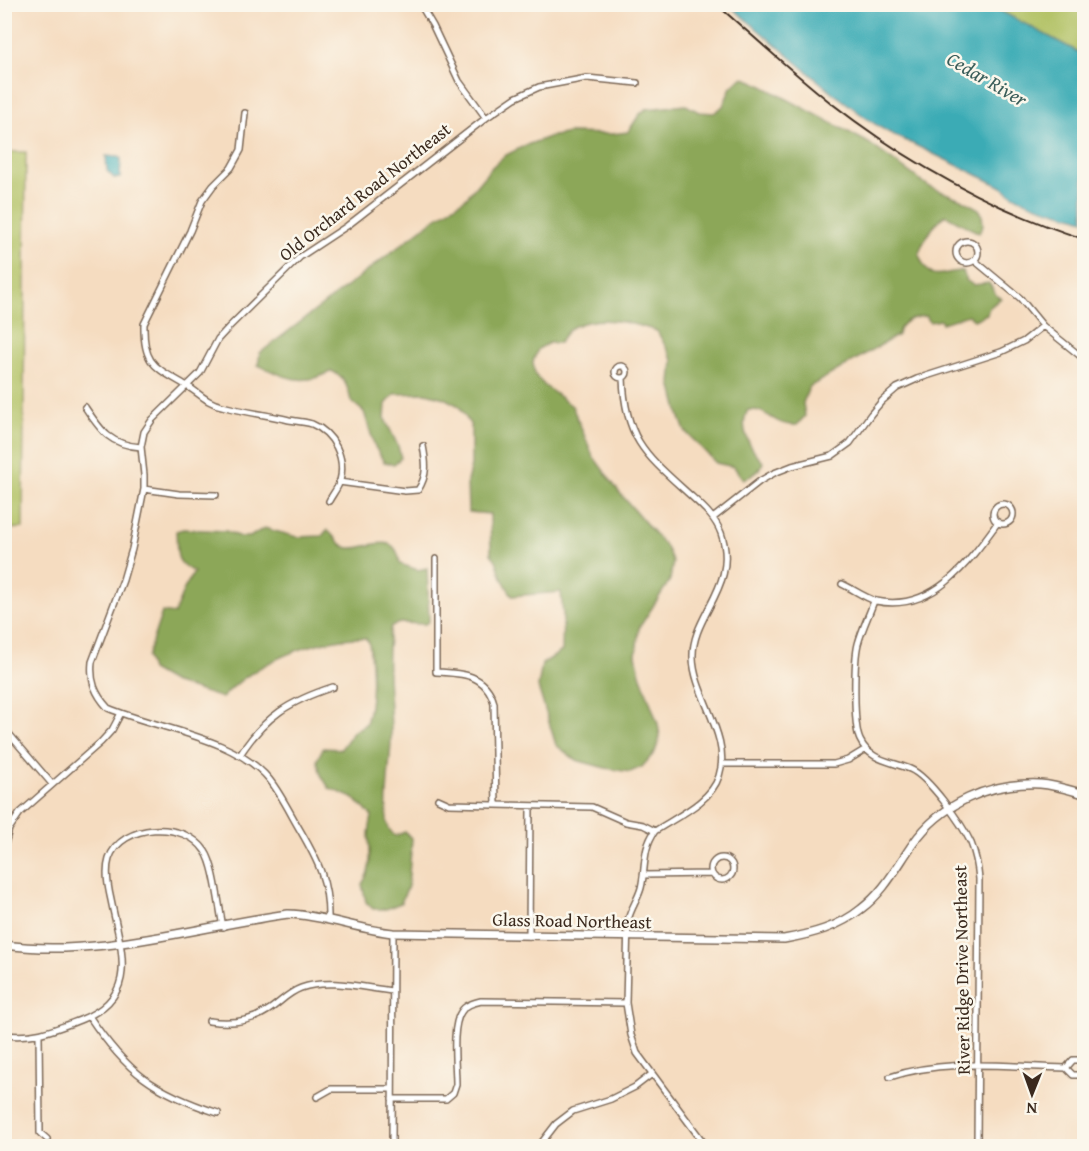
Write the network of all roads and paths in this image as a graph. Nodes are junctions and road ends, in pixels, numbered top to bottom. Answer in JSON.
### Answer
{"nodes":[{"id":1,"x":420,"y":4,"type":"edge"},
{"id":2,"x":638,"y":83,"type":"dead end"},
{"id":3,"x":245,"y":113,"type":"dead end"},
{"id":4,"x":486,"y":118,"type":"junction"},
{"id":5,"x":975,"y":260,"type":"junction"},
{"id":6,"x":1043,"y":326,"type":"junction"},
{"id":7,"x":1084,"y":359,"type":"edge"},
{"id":8,"x":623,"y":378,"type":"dead end"},
{"id":9,"x":187,"y":386,"type":"junction"},
{"id":10,"x":85,"y":407,"type":"dead end"},
{"id":11,"x":423,"y":446,"type":"dead end"},
{"id":12,"x":141,"y":447,"type":"junction"},
{"id":13,"x":339,"y":482,"type":"junction"},
{"id":14,"x":144,"y":489,"type":"junction"},
{"id":15,"x":216,"y":495,"type":"dead end"},
{"id":16,"x":329,"y":501,"type":"dead end"},
{"id":17,"x":713,"y":518,"type":"junction"},
{"id":18,"x":998,"y":522,"type":"dead end"},
{"id":19,"x":436,"y":559,"type":"dead end"},
{"id":20,"x":842,"y":584,"type":"dead end"},
{"id":21,"x":874,"y":601,"type":"junction"},
{"id":22,"x":333,"y":687,"type":"dead end"},
{"id":23,"x":121,"y":713,"type":"junction"},
{"id":24,"x":4,"y":728,"type":"edge"},
{"id":25,"x":866,"y":748,"type":"junction"},
{"id":26,"x":240,"y":754,"type":"junction"},
{"id":27,"x":722,"y":764,"type":"junction"},
{"id":28,"x":52,"y":784,"type":"junction"},
{"id":29,"x":1084,"y":794,"type":"edge"},
{"id":30,"x":438,"y":799,"type":"dead end"},
{"id":31,"x":496,"y":805,"type":"junction"},
{"id":32,"x":530,"y":806,"type":"junction"},
{"id":33,"x":947,"y":808,"type":"junction"},
{"id":34,"x":655,"y":831,"type":"junction"},
{"id":35,"x":4,"y":848,"type":"edge"},
{"id":36,"x":712,"y":874,"type":"junction"},
{"id":37,"x":644,"y":875,"type":"junction"},
{"id":38,"x":328,"y":920,"type":"junction"},
{"id":39,"x":223,"y":927,"type":"junction"},
{"id":40,"x":393,"y":933,"type":"junction"},
{"id":41,"x":529,"y":936,"type":"junction"},
{"id":42,"x":628,"y":937,"type":"junction"},
{"id":43,"x":120,"y":942,"type":"junction"},
{"id":44,"x":4,"y":945,"type":"edge"},
{"id":45,"x":392,"y":991,"type":"junction"},
{"id":46,"x":626,"y":1003,"type":"junction"},
{"id":47,"x":89,"y":1016,"type":"junction"},
{"id":48,"x":209,"y":1021,"type":"dead end"},
{"id":49,"x":4,"y":1035,"type":"edge"},
{"id":50,"x":39,"y":1035,"type":"junction"},
{"id":51,"x":1084,"y":1060,"type":"edge"},
{"id":52,"x":978,"y":1066,"type":"junction"},
{"id":53,"x":1066,"y":1068,"type":"junction"},
{"id":54,"x":652,"y":1074,"type":"junction"},
{"id":55,"x":1084,"y":1075,"type":"edge"},
{"id":56,"x":890,"y":1077,"type":"dead end"},
{"id":57,"x":392,"y":1089,"type":"junction"},
{"id":58,"x":317,"y":1097,"type":"dead end"},
{"id":59,"x":392,"y":1099,"type":"junction"},
{"id":60,"x":218,"y":1113,"type":"dead end"},
{"id":61,"x":47,"y":1139,"type":"dead end"},
{"id":62,"x":392,"y":1146,"type":"edge"},
{"id":63,"x":539,"y":1146,"type":"edge"},
{"id":64,"x":706,"y":1146,"type":"edge"},
{"id":65,"x":977,"y":1146,"type":"edge"}],
"edges":[{"from":1,"to":4,"type":"street"},
{"from":2,"to":4,"type":"street","name":"Old Orchard Road Northeast"},
{"from":3,"to":9,"type":"street"},
{"from":4,"to":9,"type":"street","name":"Old Orchard Road Northeast"},
{"from":5,"to":5,"type":"street"},
{"from":5,"to":6,"type":"street"},
{"from":6,"to":7,"type":"street"},
{"from":6,"to":17,"type":"street"},
{"from":8,"to":17,"type":"street"},
{"from":9,"to":12,"type":"street","name":"Old Orchard Road Northeast"},
{"from":9,"to":13,"type":"street"},
{"from":10,"to":12,"type":"street"},
{"from":11,"to":13,"type":"street"},
{"from":12,"to":14,"type":"street","name":"Old Orchard Road Northeast"},
{"from":13,"to":16,"type":"street"},
{"from":14,"to":15,"type":"street"},
{"from":14,"to":23,"type":"street","name":"Old Orchard Road Northeast"},
{"from":17,"to":27,"type":"street"},
{"from":18,"to":21,"type":"street"},
{"from":19,"to":31,"type":"street"},
{"from":20,"to":21,"type":"street"},
{"from":21,"to":25,"type":"street"},
{"from":22,"to":26,"type":"street"},
{"from":23,"to":26,"type":"street","name":"Old Orchard Road Northeast"},
{"from":23,"to":28,"type":"street"},
{"from":24,"to":28,"type":"street"},
{"from":25,"to":27,"type":"street"},
{"from":25,"to":33,"type":"street","name":"River Ridge Drive Northeast"},
{"from":26,"to":38,"type":"street","name":"Old Orchard Road Northeast"},
{"from":27,"to":34,"type":"street"},
{"from":28,"to":35,"type":"street"},
{"from":29,"to":33,"type":"street","name":"Glass Road Northeast"},
{"from":30,"to":31,"type":"street"},
{"from":31,"to":32,"type":"street"},
{"from":32,"to":34,"type":"street"},
{"from":32,"to":41,"type":"street"},
{"from":33,"to":42,"type":"street","name":"Glass Road Northeast"},
{"from":33,"to":52,"type":"street","name":"River Ridge Drive Northeast"},
{"from":34,"to":37,"type":"street"},
{"from":36,"to":36,"type":"street"},
{"from":36,"to":37,"type":"street"},
{"from":37,"to":42,"type":"street"},
{"from":38,"to":39,"type":"street","name":"Glass Road Northeast"},
{"from":38,"to":40,"type":"street","name":"Glass Road Northeast"},
{"from":39,"to":43,"type":"street","name":"Glass Road Northeast"},
{"from":39,"to":43,"type":"street"},
{"from":40,"to":41,"type":"street","name":"Glass Road Northeast"},
{"from":40,"to":45,"type":"street"},
{"from":41,"to":42,"type":"street","name":"Glass Road Northeast"},
{"from":42,"to":46,"type":"street"},
{"from":43,"to":44,"type":"street","name":"Glass Road Northeast"},
{"from":43,"to":47,"type":"street"},
{"from":45,"to":48,"type":"street"},
{"from":45,"to":57,"type":"street"},
{"from":46,"to":54,"type":"street"},
{"from":46,"to":59,"type":"street"},
{"from":47,"to":50,"type":"street"},
{"from":47,"to":60,"type":"street"},
{"from":49,"to":50,"type":"street"},
{"from":50,"to":61,"type":"street"},
{"from":51,"to":53,"type":"street"},
{"from":52,"to":53,"type":"street"},
{"from":52,"to":56,"type":"street"},
{"from":52,"to":65,"type":"street","name":"River Ridge Drive Northeast"},
{"from":53,"to":55,"type":"street"},
{"from":54,"to":63,"type":"street"},
{"from":54,"to":64,"type":"street"},
{"from":57,"to":58,"type":"street"},
{"from":57,"to":59,"type":"street"},
{"from":59,"to":62,"type":"street"}]}
